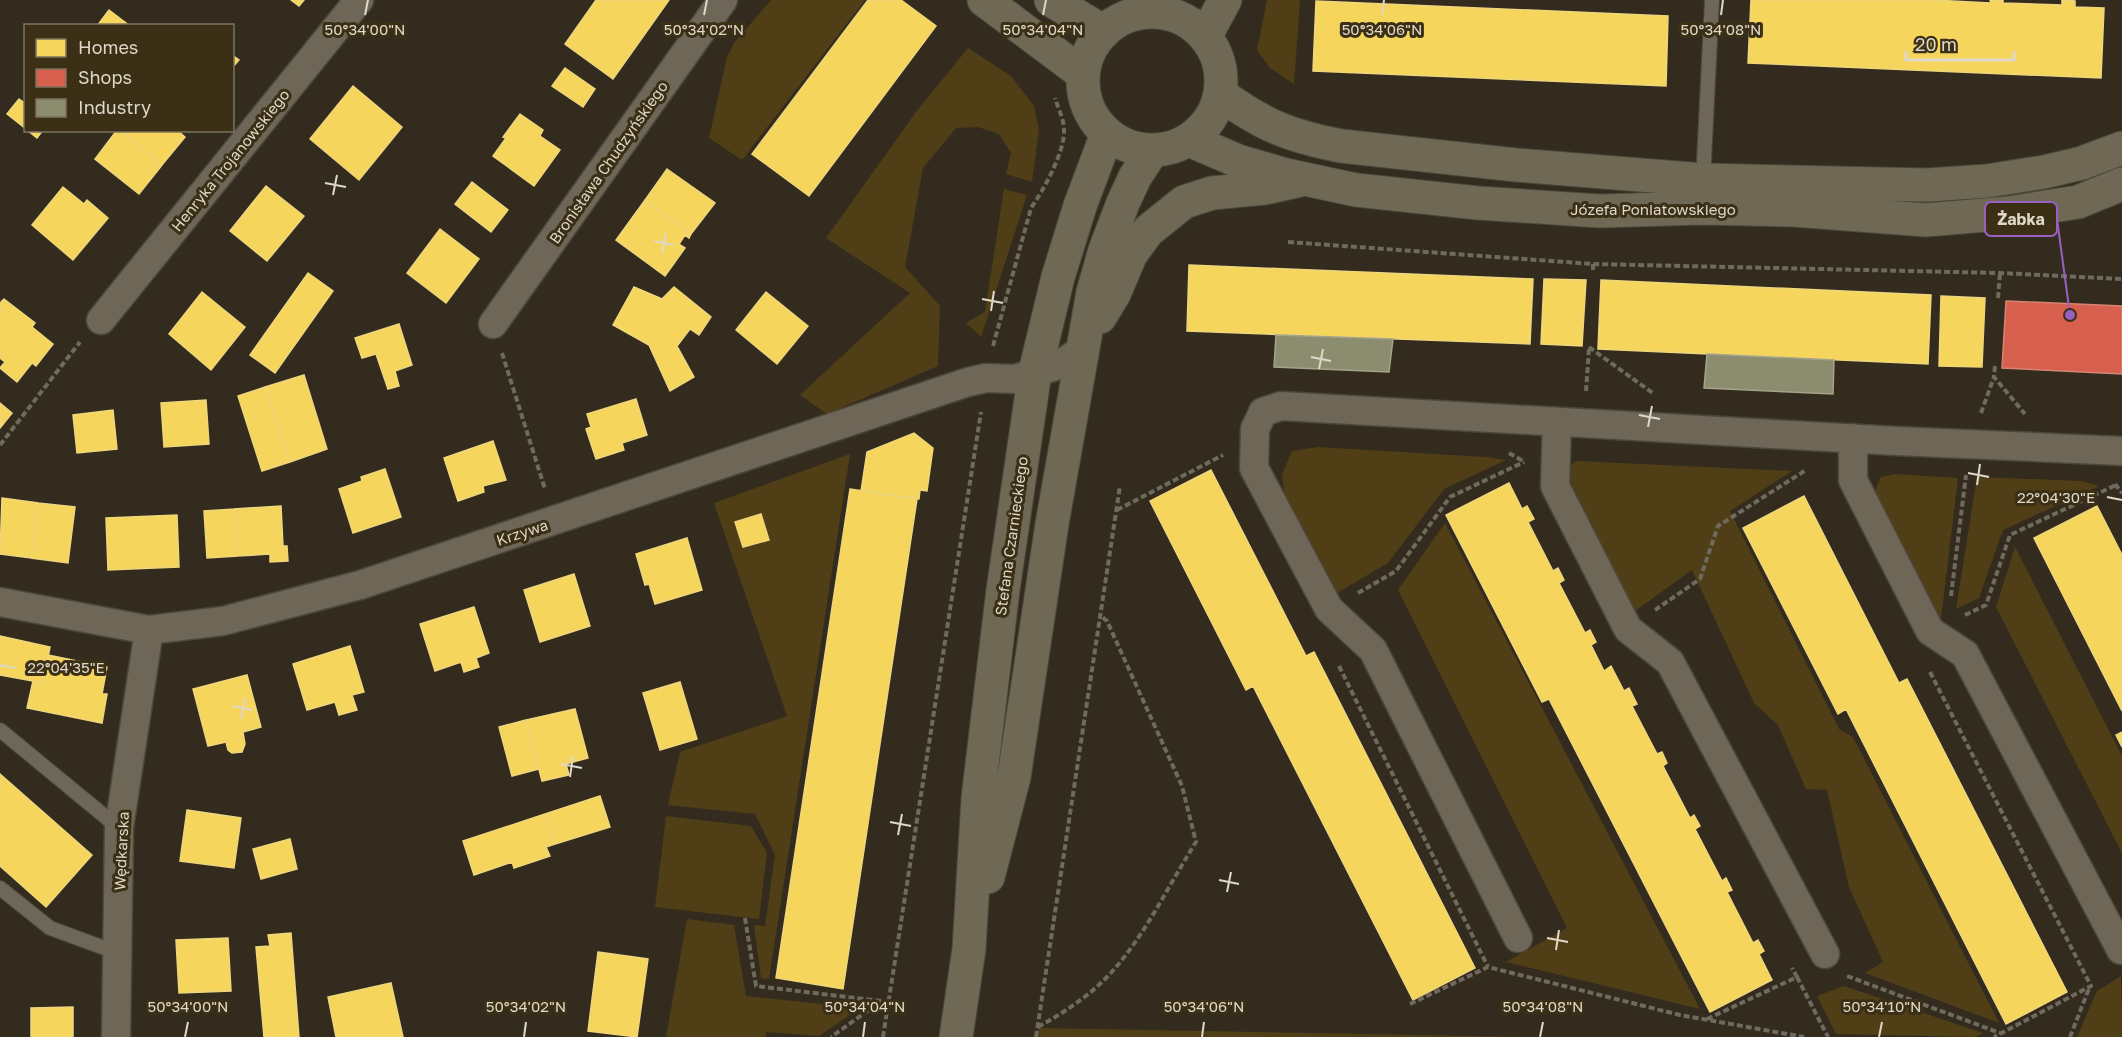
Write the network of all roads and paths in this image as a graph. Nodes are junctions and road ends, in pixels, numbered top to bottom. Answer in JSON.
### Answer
{"nodes":[{"id":1,"x":359,"y":0,"type":"edge"},
{"id":2,"x":723,"y":0,"type":"edge"},
{"id":3,"x":984,"y":0,"type":"edge"},
{"id":4,"x":1052,"y":0,"type":"edge"},
{"id":5,"x":1225,"y":0,"type":"edge"},
{"id":6,"x":1712,"y":0,"type":"edge"},
{"id":7,"x":1168,"y":6,"type":"edge"},
{"id":8,"x":1104,"y":32,"type":"junction"},
{"id":9,"x":1205,"y":37,"type":"junction"},
{"id":10,"x":1083,"y":74,"type":"junction"},
{"id":11,"x":1050,"y":87,"type":"dead end"},
{"id":12,"x":1220,"y":94,"type":"junction"},
{"id":13,"x":1107,"y":134,"type":"junction"},
{"id":14,"x":1189,"y":140,"type":"junction"},
{"id":15,"x":2122,"y":148,"type":"edge"},
{"id":16,"x":1152,"y":151,"type":"junction"},
{"id":17,"x":1304,"y":179,"type":"junction"},
{"id":18,"x":2122,"y":184,"type":"edge"},
{"id":19,"x":1702,"y":194,"type":"junction"},
{"id":20,"x":1288,"y":242,"type":"dead end"},
{"id":21,"x":1593,"y":264,"type":"junction"},
{"id":22,"x":1593,"y":273,"type":"dead end"},
{"id":23,"x":2000,"y":273,"type":"junction"},
{"id":24,"x":2122,"y":279,"type":"edge"},
{"id":25,"x":1998,"y":298,"type":"dead end"},
{"id":26,"x":101,"y":320,"type":"joint"},
{"id":27,"x":493,"y":324,"type":"joint"},
{"id":28,"x":1082,"y":350,"type":"junction"},
{"id":29,"x":1035,"y":372,"type":"junction"},
{"id":30,"x":986,"y":378,"type":"junction"},
{"id":31,"x":1557,"y":422,"type":"junction"},
{"id":32,"x":1853,"y":438,"type":"junction"},
{"id":33,"x":1255,"y":444,"type":"junction"},
{"id":34,"x":0,"y":445,"type":"edge"},
{"id":35,"x":2122,"y":451,"type":"edge"},
{"id":36,"x":1556,"y":453,"type":"junction"},
{"id":37,"x":1220,"y":456,"type":"junction"},
{"id":38,"x":1227,"y":462,"type":"dead end"},
{"id":39,"x":1804,"y":465,"type":"dead end"},
{"id":40,"x":1967,"y":468,"type":"dead end"},
{"id":41,"x":2117,"y":485,"type":"dead end"},
{"id":42,"x":1120,"y":486,"type":"dead end"},
{"id":43,"x":1117,"y":510,"type":"junction"},
{"id":44,"x":556,"y":521,"type":"junction"},
{"id":45,"x":0,"y":602,"type":"edge"},
{"id":46,"x":1329,"y":609,"type":"junction"},
{"id":47,"x":1101,"y":616,"type":"junction"},
{"id":48,"x":1939,"y":627,"type":"junction"},
{"id":49,"x":1628,"y":629,"type":"junction"},
{"id":50,"x":149,"y":630,"type":"junction"},
{"id":51,"x":1335,"y":658,"type":"dead end"},
{"id":52,"x":1929,"y":670,"type":"dead end"},
{"id":53,"x":0,"y":729,"type":"edge"},
{"id":54,"x":119,"y":828,"type":"junction"},
{"id":55,"x":0,"y":888,"type":"edge"},
{"id":56,"x":745,"y":918,"type":"dead end"},
{"id":57,"x":1518,"y":938,"type":"dead end"},
{"id":58,"x":969,"y":949,"type":"junction"},
{"id":59,"x":2121,"y":950,"type":"edge"},
{"id":60,"x":118,"y":953,"type":"junction"},
{"id":61,"x":1825,"y":954,"type":"joint"},
{"id":62,"x":1488,"y":967,"type":"junction"},
{"id":63,"x":1791,"y":967,"type":"dead end"},
{"id":64,"x":1797,"y":977,"type":"junction"},
{"id":65,"x":2091,"y":986,"type":"junction"},
{"id":66,"x":889,"y":1002,"type":"junction"},
{"id":67,"x":1410,"y":1004,"type":"dead end"},
{"id":68,"x":1707,"y":1019,"type":"junction"},
{"id":69,"x":1038,"y":1028,"type":"junction"},
{"id":70,"x":2001,"y":1033,"type":"junction"},
{"id":71,"x":116,"y":1037,"type":"edge"},
{"id":72,"x":831,"y":1037,"type":"edge"},
{"id":73,"x":883,"y":1037,"type":"edge"},
{"id":74,"x":956,"y":1037,"type":"edge"},
{"id":75,"x":1036,"y":1037,"type":"edge"},
{"id":76,"x":1804,"y":1037,"type":"edge"},
{"id":77,"x":1828,"y":1037,"type":"edge"},
{"id":78,"x":1994,"y":1037,"type":"edge"},
{"id":79,"x":2070,"y":1037,"type":"edge"}],
"edges":[{"from":1,"to":26,"type":"street","name":"Henryka Trojanowskiego"},
{"from":2,"to":27,"type":"street","name":"Bronisława Chudzyńskiego"},
{"from":3,"to":10,"type":"street"},
{"from":4,"to":8,"type":"street"},
{"from":5,"to":9,"type":"street"},
{"from":6,"to":19,"type":"lane"},
{"from":7,"to":8,"type":"street"},
{"from":7,"to":9,"type":"street"},
{"from":8,"to":10,"type":"street"},
{"from":9,"to":12,"type":"street"},
{"from":10,"to":13,"type":"street"},
{"from":11,"to":30,"type":"path"},
{"from":12,"to":14,"type":"street"},
{"from":12,"to":19,"type":"street","name":"Józefa Poniatowskiego"},
{"from":13,"to":16,"type":"street"},
{"from":13,"to":29,"type":"street","name":"Stefana Czarnieckiego"},
{"from":14,"to":16,"type":"street"},
{"from":14,"to":17,"type":"street","name":"Józefa Poniatowskiego"},
{"from":15,"to":19,"type":"street","name":"Józefa Poniatowskiego"},
{"from":16,"to":28,"type":"street","name":"Stefana Czarnieckiego"},
{"from":17,"to":19,"type":"street","name":"Józefa Poniatowskiego"},
{"from":17,"to":28,"type":"street"},
{"from":18,"to":19,"type":"street","name":"Józefa Poniatowskiego"},
{"from":20,"to":21,"type":"path"},
{"from":21,"to":22,"type":"path"},
{"from":21,"to":23,"type":"path"},
{"from":23,"to":24,"type":"path"},
{"from":23,"to":25,"type":"path"},
{"from":26,"to":34,"type":"path"},
{"from":27,"to":44,"type":"path"},
{"from":28,"to":29,"type":"street","name":"Krzywa"},
{"from":28,"to":58,"type":"street","name":"Stefana Czarnieckiego"},
{"from":29,"to":30,"type":"street","name":"Krzywa"},
{"from":29,"to":58,"type":"street","name":"Stefana Czarnieckiego"},
{"from":30,"to":44,"type":"street","name":"Krzywa"},
{"from":30,"to":66,"type":"path"},
{"from":31,"to":32,"type":"street"},
{"from":31,"to":33,"type":"street"},
{"from":31,"to":36,"type":"street"},
{"from":32,"to":35,"type":"street"},
{"from":32,"to":48,"type":"street"},
{"from":33,"to":37,"type":"path"},
{"from":33,"to":46,"type":"street"},
{"from":36,"to":46,"type":"path"},
{"from":36,"to":49,"type":"street"},
{"from":37,"to":38,"type":"path"},
{"from":37,"to":43,"type":"path"},
{"from":39,"to":49,"type":"path"},
{"from":40,"to":48,"type":"path"},
{"from":41,"to":48,"type":"path"},
{"from":42,"to":43,"type":"path"},
{"from":43,"to":47,"type":"path"},
{"from":44,"to":50,"type":"street","name":"Krzywa"},
{"from":45,"to":50,"type":"street","name":"Krzywa"},
{"from":46,"to":57,"type":"street"},
{"from":47,"to":69,"type":"path"},
{"from":47,"to":69,"type":"path"},
{"from":48,"to":59,"type":"street"},
{"from":49,"to":61,"type":"street"},
{"from":50,"to":54,"type":"street","name":"Wędkarska"},
{"from":51,"to":62,"type":"path"},
{"from":52,"to":65,"type":"path"},
{"from":53,"to":54,"type":"lane"},
{"from":54,"to":60,"type":"street","name":"Wędkarska"},
{"from":55,"to":60,"type":"lane"},
{"from":56,"to":66,"type":"path"},
{"from":58,"to":74,"type":"street","name":"Stefana Czarnieckiego"},
{"from":60,"to":71,"type":"street","name":"Wędkarska"},
{"from":61,"to":70,"type":"path"},
{"from":62,"to":67,"type":"path"},
{"from":62,"to":68,"type":"path"},
{"from":63,"to":64,"type":"path"},
{"from":64,"to":68,"type":"path"},
{"from":64,"to":77,"type":"path"},
{"from":65,"to":70,"type":"path"},
{"from":65,"to":79,"type":"path"},
{"from":66,"to":72,"type":"path"},
{"from":66,"to":73,"type":"path"},
{"from":68,"to":76,"type":"path"},
{"from":69,"to":75,"type":"path"},
{"from":70,"to":78,"type":"path"}]}
